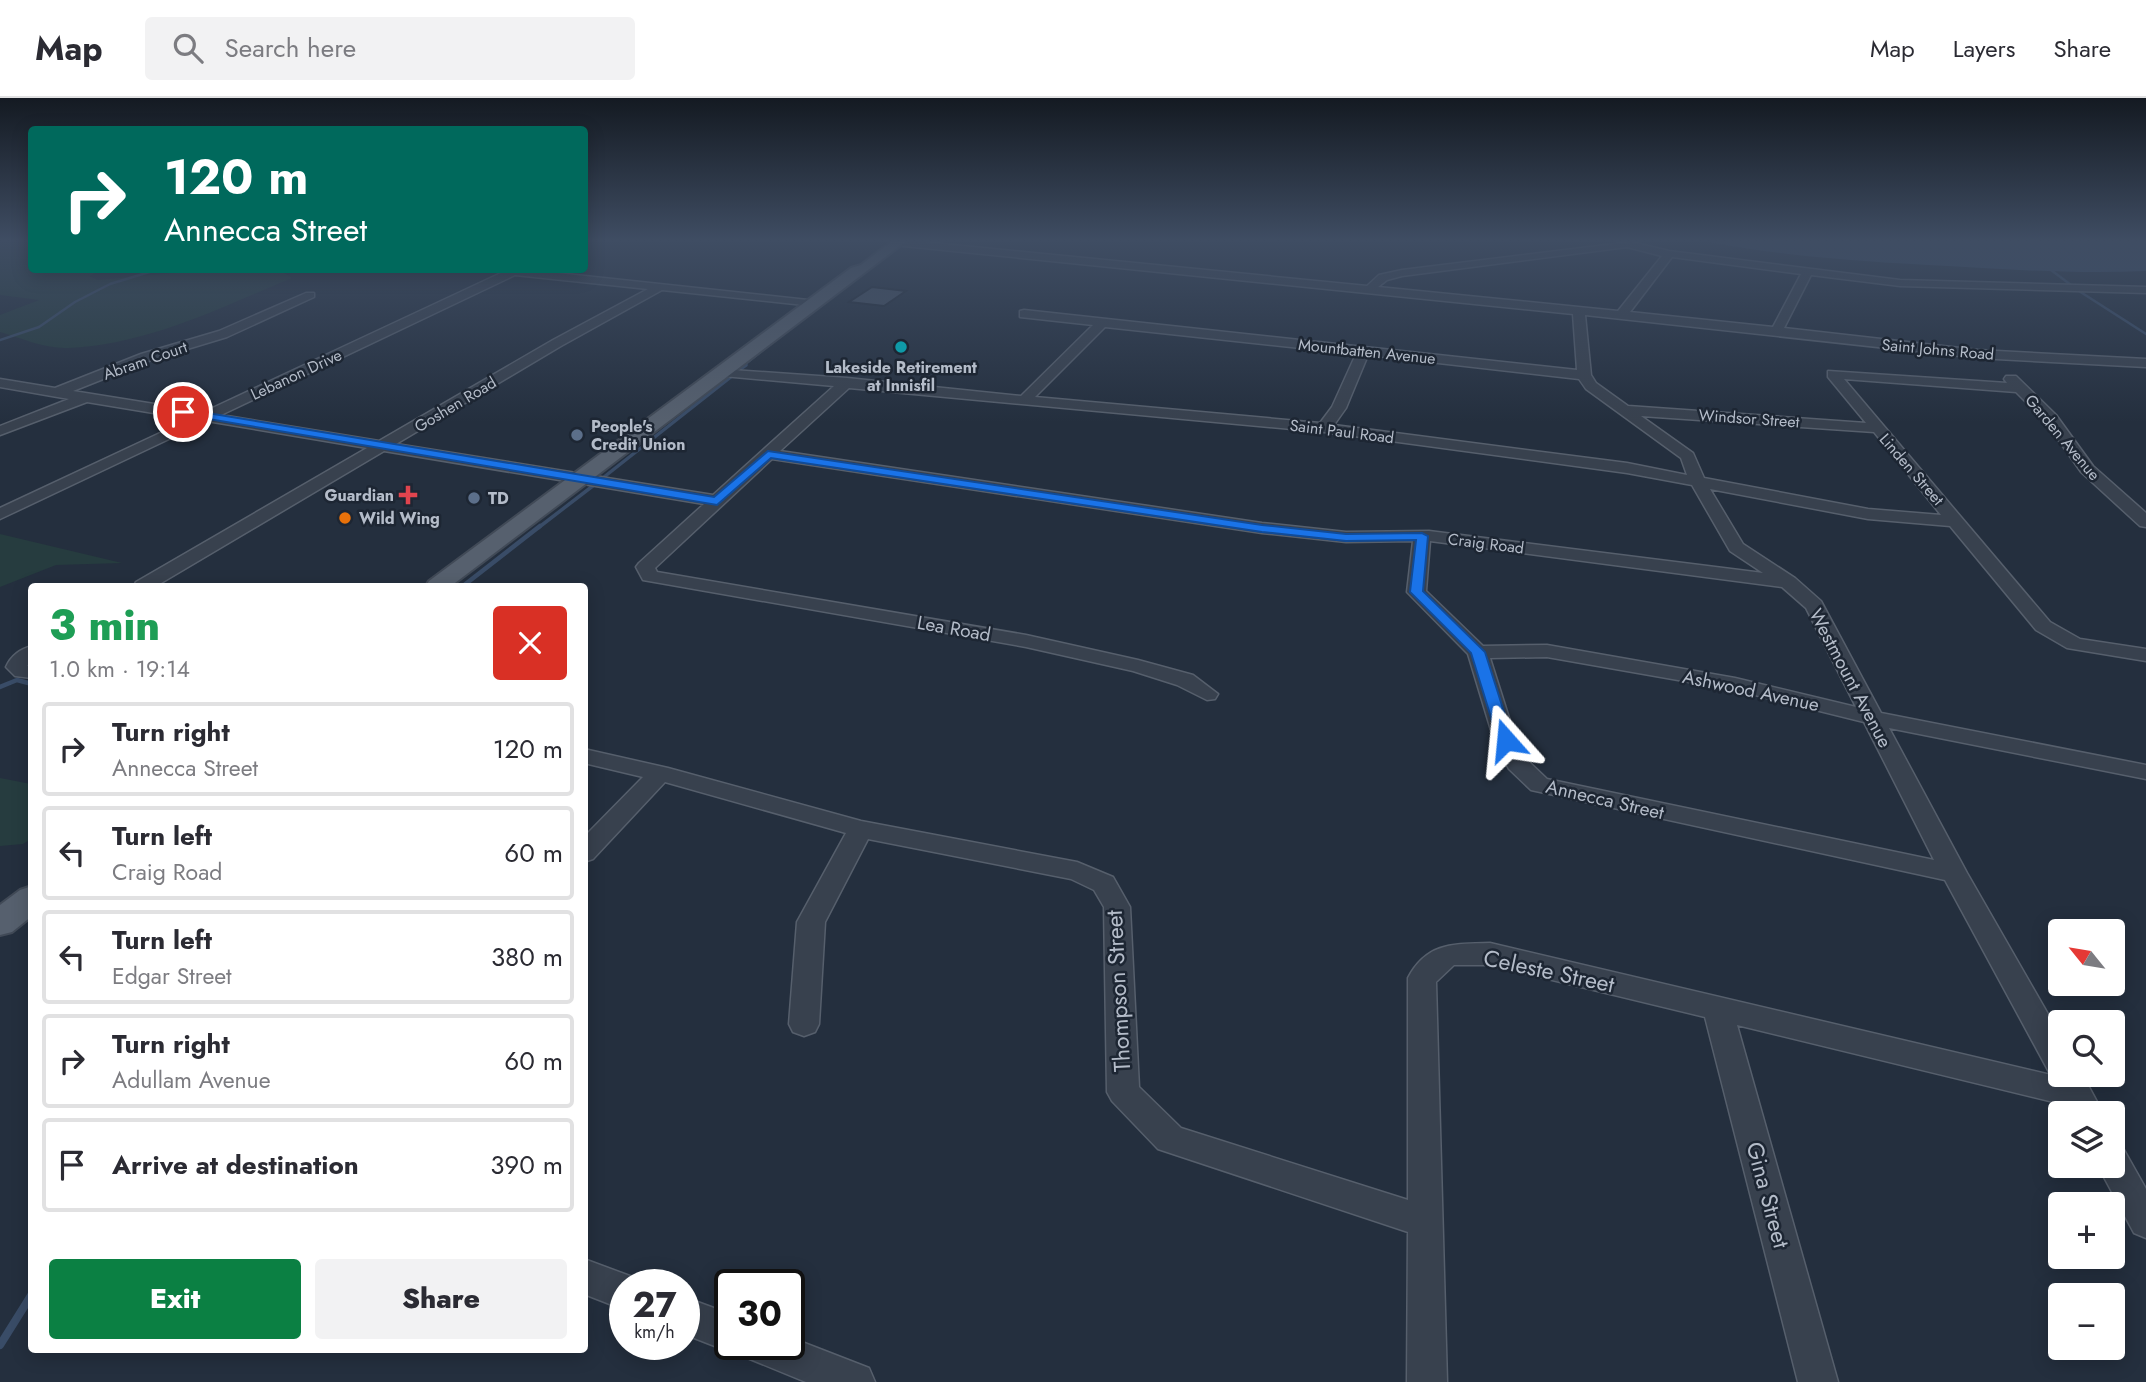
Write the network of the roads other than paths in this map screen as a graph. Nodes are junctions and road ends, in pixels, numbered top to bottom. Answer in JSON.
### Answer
{"nodes":[{"id":1,"x":295,"y":302,"type":"edge"},
{"id":2,"x":444,"y":302,"type":"edge"},
{"id":3,"x":633,"y":302,"type":"edge"},
{"id":4,"x":803,"y":302,"type":"edge"},
{"id":5,"x":1495,"y":302,"type":"edge"},
{"id":6,"x":1631,"y":302,"type":"edge"},
{"id":7,"x":1792,"y":302,"type":"edge"},
{"id":8,"x":813,"y":303,"type":"joint"},
{"id":9,"x":1579,"y":310,"type":"junction"},
{"id":10,"x":1024,"y":314,"type":"dead end"},
{"id":11,"x":1622,"y":314,"type":"junction"},
{"id":12,"x":1103,"y":322,"type":"junction"},
{"id":13,"x":1777,"y":331,"type":"junction"},
{"id":14,"x":1364,"y":350,"type":"junction"},
{"id":15,"x":1978,"y":354,"type":"junction"},
{"id":16,"x":2146,"y":363,"type":"edge"},
{"id":17,"x":723,"y":372,"type":"junction"},
{"id":18,"x":1584,"y":375,"type":"junction"},
{"id":19,"x":847,"y":382,"type":"junction"},
{"id":20,"x":0,"y":383,"type":"edge"},
{"id":21,"x":2022,"y":388,"type":"junction"},
{"id":22,"x":57,"y":392,"type":"junction"},
{"id":23,"x":86,"y":397,"type":"junction"},
{"id":24,"x":1026,"y":398,"type":"junction"},
{"id":25,"x":1622,"y":410,"type":"junction"},
{"id":26,"x":207,"y":416,"type":"junction"},
{"id":27,"x":1324,"y":428,"type":"junction"},
{"id":28,"x":1876,"y":428,"type":"junction"},
{"id":29,"x":0,"y":430,"type":"edge"},
{"id":30,"x":385,"y":446,"type":"junction"},
{"id":31,"x":768,"y":454,"type":"junction"},
{"id":32,"x":581,"y":478,"type":"junction"},
{"id":33,"x":1697,"y":480,"type":"junction"},
{"id":34,"x":717,"y":501,"type":"junction"},
{"id":35,"x":0,"y":514,"type":"edge"},
{"id":36,"x":1956,"y":521,"type":"junction"},
{"id":37,"x":2146,"y":522,"type":"edge"},
{"id":38,"x":1422,"y":536,"type":"junction"},
{"id":39,"x":148,"y":583,"type":"edge"},
{"id":40,"x":441,"y":583,"type":"edge"},
{"id":41,"x":1788,"y":583,"type":"junction"},
{"id":42,"x":1478,"y":652,"type":"junction"},
{"id":43,"x":28,"y":655,"type":"edge"},
{"id":44,"x":2146,"y":655,"type":"edge"},
{"id":45,"x":28,"y":672,"type":"edge"},
{"id":46,"x":1207,"y":694,"type":"dead end"},
{"id":47,"x":1874,"y":718,"type":"junction"},
{"id":48,"x":588,"y":757,"type":"edge"},
{"id":49,"x":2146,"y":772,"type":"edge"},
{"id":50,"x":660,"y":773,"type":"junction"},
{"id":51,"x":861,"y":829,"type":"junction"},
{"id":52,"x":588,"y":849,"type":"edge"},
{"id":53,"x":1954,"y":873,"type":"junction"},
{"id":54,"x":28,"y":901,"type":"edge"},
{"id":55,"x":0,"y":923,"type":"edge"},
{"id":56,"x":1718,"y":1008,"type":"junction"},
{"id":57,"x":804,"y":1024,"type":"dead end"},
{"id":58,"x":2048,"y":1041,"type":"edge"},
{"id":59,"x":2077,"y":1094,"type":"edge"},
{"id":60,"x":2122,"y":1178,"type":"edge"},
{"id":61,"x":1425,"y":1222,"type":"junction"},
{"id":62,"x":2146,"y":1222,"type":"edge"},
{"id":63,"x":588,"y":1278,"type":"edge"},
{"id":64,"x":609,"y":1286,"type":"edge"},
{"id":65,"x":799,"y":1360,"type":"edge"},
{"id":66,"x":855,"y":1382,"type":"edge"},
{"id":67,"x":1427,"y":1382,"type":"edge"},
{"id":68,"x":1818,"y":1382,"type":"edge"}],
"edges":[{"from":1,"to":22,"type":"street","name":"Abram Court"},
{"from":2,"to":26,"type":"street","name":"Lebanon Drive"},
{"from":3,"to":30,"type":"street","name":"Goshen Road"},
{"from":4,"to":8,"type":"street"},
{"from":5,"to":9,"type":"street","name":"Saint Johns Road"},
{"from":6,"to":11,"type":"street"},
{"from":7,"to":13,"type":"street"},
{"from":8,"to":17,"type":"main road"},
{"from":9,"to":11,"type":"street","name":"Saint Johns Road"},
{"from":9,"to":18,"type":"street"},
{"from":10,"to":12,"type":"street","name":"Mountbatten Avenue"},
{"from":11,"to":13,"type":"street","name":"Saint Johns Road"},
{"from":12,"to":14,"type":"street","name":"Mountbatten Avenue"},
{"from":12,"to":24,"type":"street"},
{"from":13,"to":15,"type":"street","name":"Saint Johns Road"},
{"from":14,"to":18,"type":"street","name":"Mountbatten Avenue"},
{"from":14,"to":27,"type":"street"},
{"from":15,"to":16,"type":"street","name":"Saint Johns Road"},
{"from":15,"to":21,"type":"street","name":"Garden Avenue"},
{"from":17,"to":19,"type":"street","name":"Saint Paul Road"},
{"from":17,"to":32,"type":"main road"},
{"from":18,"to":25,"type":"street","name":"Westmount Avenue"},
{"from":19,"to":24,"type":"street","name":"Saint Paul Road"},
{"from":19,"to":31,"type":"street"},
{"from":20,"to":22,"type":"street"},
{"from":21,"to":28,"type":"street","name":"Linden Street"},
{"from":21,"to":37,"type":"street","name":"Garden Avenue"},
{"from":22,"to":23,"type":"street"},
{"from":23,"to":26,"type":"street"},
{"from":23,"to":29,"type":"street"},
{"from":24,"to":27,"type":"street","name":"Saint Paul Road"},
{"from":25,"to":28,"type":"street","name":"Windsor Street"},
{"from":25,"to":33,"type":"street","name":"Westmount Avenue"},
{"from":26,"to":30,"type":"street"},
{"from":26,"to":35,"type":"street","name":"Lebanon Drive"},
{"from":27,"to":33,"type":"street","name":"Saint Paul Road"},
{"from":28,"to":36,"type":"street","name":"Linden Street"},
{"from":30,"to":32,"type":"street"},
{"from":30,"to":39,"type":"street","name":"Goshen Road"},
{"from":31,"to":34,"type":"street"},
{"from":31,"to":38,"type":"street","name":"Craig Road"},
{"from":32,"to":34,"type":"street"},
{"from":32,"to":40,"type":"main road"},
{"from":33,"to":36,"type":"street","name":"Saint Paul Road"},
{"from":33,"to":41,"type":"street","name":"Westmount Avenue"},
{"from":34,"to":46,"type":"street","name":"Lea Road"},
{"from":36,"to":44,"type":"street","name":"Linden Street"},
{"from":38,"to":41,"type":"street","name":"Craig Road"},
{"from":38,"to":42,"type":"street","name":"Annecca Street"},
{"from":41,"to":47,"type":"street","name":"Westmount Avenue"},
{"from":42,"to":47,"type":"street","name":"Ashwood Avenue"},
{"from":42,"to":53,"type":"street","name":"Annecca Street"},
{"from":43,"to":45,"type":"street"},
{"from":47,"to":49,"type":"street","name":"Ashwood Avenue"},
{"from":47,"to":53,"type":"street","name":"Westmount Avenue"},
{"from":48,"to":50,"type":"street","name":"Thompson Street"},
{"from":50,"to":51,"type":"street","name":"Thompson Street"},
{"from":50,"to":52,"type":"street"},
{"from":51,"to":57,"type":"street"},
{"from":51,"to":61,"type":"street","name":"Thompson Street"},
{"from":53,"to":58,"type":"street","name":"Westmount Avenue"},
{"from":54,"to":55,"type":"main road"},
{"from":56,"to":59,"type":"street","name":"Celeste Street"},
{"from":56,"to":61,"type":"street","name":"Celeste Street"},
{"from":56,"to":68,"type":"street","name":"Gina Street"},
{"from":60,"to":62,"type":"street"},
{"from":61,"to":67,"type":"street","name":"Celeste Street"},
{"from":63,"to":64,"type":"street"},
{"from":65,"to":66,"type":"street"}]}
